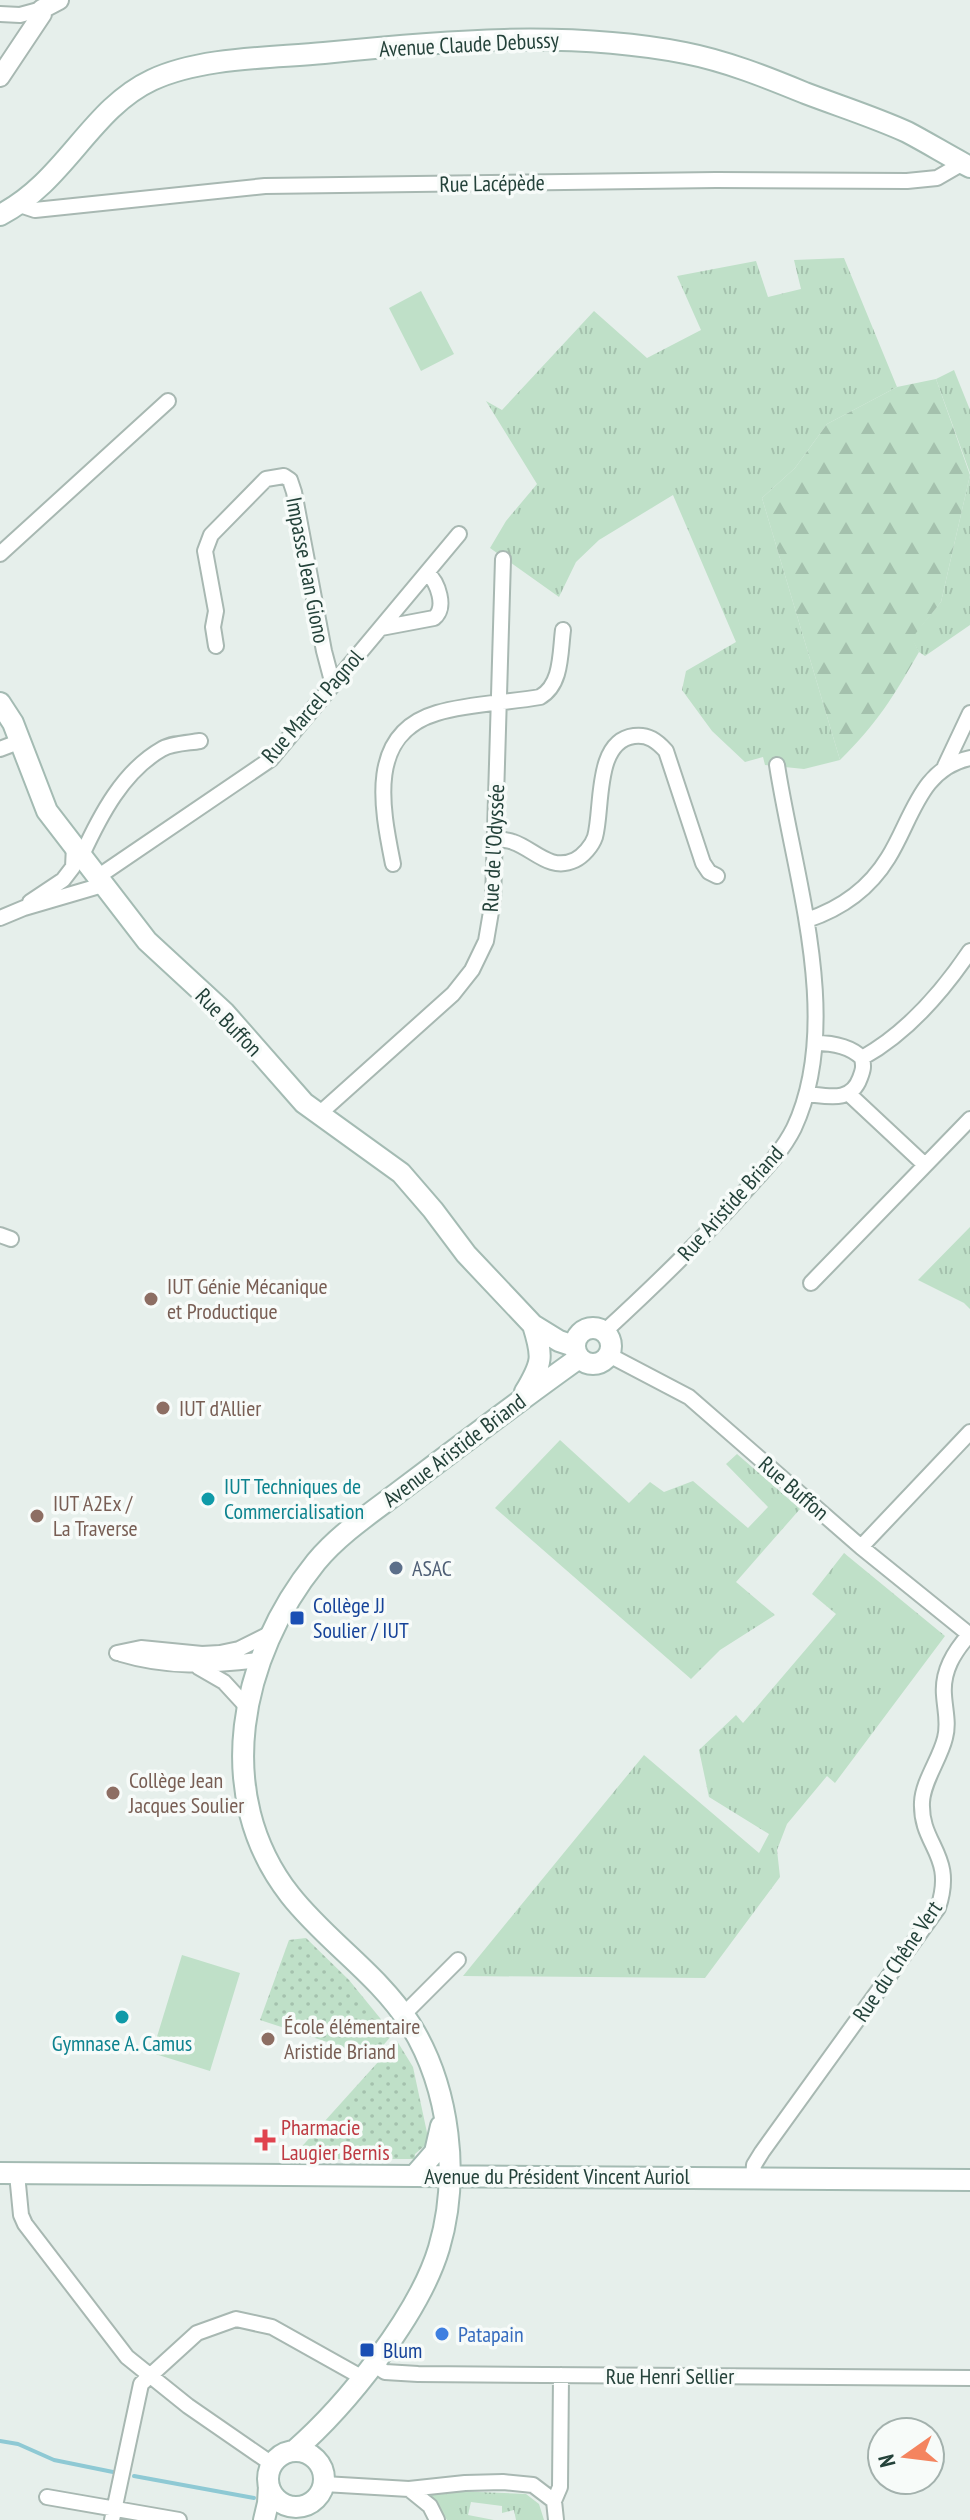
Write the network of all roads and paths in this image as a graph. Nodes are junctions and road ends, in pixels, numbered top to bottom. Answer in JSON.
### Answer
{"nodes":[{"id":1,"x":51,"y":4,"type":"edge"},
{"id":2,"x":0,"y":14,"type":"edge"},
{"id":3,"x":0,"y":77,"type":"edge"},
{"id":4,"x":966,"y":165,"type":"edge"},
{"id":5,"x":20,"y":205,"type":"junction"},
{"id":6,"x":0,"y":215,"type":"edge"},
{"id":7,"x":168,"y":401,"type":"dead end"},
{"id":8,"x":459,"y":534,"type":"dead end"},
{"id":9,"x":0,"y":554,"type":"edge"},
{"id":10,"x":503,"y":559,"type":"dead end"},
{"id":11,"x":427,"y":573,"type":"junction"},
{"id":12,"x":381,"y":628,"type":"junction"},
{"id":13,"x":563,"y":630,"type":"dead end"},
{"id":14,"x":216,"y":646,"type":"dead end"},
{"id":15,"x":333,"y":685,"type":"junction"},
{"id":16,"x":499,"y":702,"type":"junction"},
{"id":17,"x":0,"y":703,"type":"edge"},
{"id":18,"x":970,"y":713,"type":"edge"},
{"id":19,"x":21,"y":741,"type":"junction"},
{"id":20,"x":200,"y":741,"type":"dead end"},
{"id":21,"x":0,"y":749,"type":"edge"},
{"id":22,"x":970,"y":758,"type":"edge"},
{"id":23,"x":777,"y":765,"type":"dead end"},
{"id":24,"x":945,"y":766,"type":"junction"},
{"id":25,"x":495,"y":838,"type":"junction"},
{"id":26,"x":78,"y":850,"type":"junction"},
{"id":27,"x":393,"y":864,"type":"dead end"},
{"id":28,"x":717,"y":876,"type":"dead end"},
{"id":29,"x":102,"y":880,"type":"junction"},
{"id":30,"x":24,"y":908,"type":"junction"},
{"id":31,"x":0,"y":918,"type":"edge"},
{"id":32,"x":807,"y":920,"type":"junction"},
{"id":33,"x":970,"y":951,"type":"edge"},
{"id":34,"x":815,"y":1043,"type":"junction"},
{"id":35,"x":862,"y":1058,"type":"junction"},
{"id":36,"x":807,"y":1094,"type":"junction"},
{"id":37,"x":849,"y":1094,"type":"junction"},
{"id":38,"x":318,"y":1115,"type":"junction"},
{"id":39,"x":970,"y":1119,"type":"edge"},
{"id":40,"x":925,"y":1165,"type":"junction"},
{"id":41,"x":811,"y":1283,"type":"dead end"},
{"id":42,"x":510,"y":1299,"type":"junction"},
{"id":43,"x":533,"y":1325,"type":"junction"},
{"id":44,"x":596,"y":1330,"type":"junction"},
{"id":45,"x":577,"y":1352,"type":"junction"},
{"id":46,"x":609,"y":1355,"type":"junction"},
{"id":47,"x":522,"y":1398,"type":"junction"},
{"id":48,"x":967,"y":1440,"type":"edge"},
{"id":49,"x":861,"y":1547,"type":"junction"},
{"id":50,"x":269,"y":1634,"type":"junction"},
{"id":51,"x":970,"y":1635,"type":"edge"},
{"id":52,"x":259,"y":1660,"type":"junction"},
{"id":53,"x":197,"y":1667,"type":"junction"},
{"id":54,"x":247,"y":1707,"type":"junction"},
{"id":55,"x":458,"y":1960,"type":"dead end"},
{"id":56,"x":403,"y":2015,"type":"junction"},
{"id":57,"x":440,"y":2098,"type":"junction"},
{"id":58,"x":9,"y":2174,"type":"edge"},
{"id":59,"x":415,"y":2175,"type":"junction"},
{"id":60,"x":449,"y":2176,"type":"junction"},
{"id":61,"x":753,"y":2177,"type":"junction"},
{"id":62,"x":970,"y":2180,"type":"edge"},
{"id":63,"x":368,"y":2371,"type":"junction"},
{"id":64,"x":150,"y":2374,"type":"junction"},
{"id":65,"x":561,"y":2375,"type":"junction"},
{"id":66,"x":970,"y":2378,"type":"edge"},
{"id":67,"x":316,"y":2432,"type":"junction"},
{"id":68,"x":294,"y":2451,"type":"junction"},
{"id":69,"x":317,"y":2460,"type":"junction"},
{"id":70,"x":272,"y":2464,"type":"junction"},
{"id":71,"x":324,"y":2484,"type":"junction"},
{"id":72,"x":269,"y":2486,"type":"junction"},
{"id":73,"x":409,"y":2489,"type":"junction"},
{"id":74,"x":47,"y":2497,"type":"dead end"},
{"id":75,"x":554,"y":2501,"type":"junction"},
{"id":76,"x":298,"y":2507,"type":"junction"},
{"id":77,"x":113,"y":2515,"type":"edge"},
{"id":78,"x":179,"y":2520,"type":"edge"},
{"id":79,"x":264,"y":2520,"type":"edge"},
{"id":80,"x":278,"y":2520,"type":"edge"},
{"id":81,"x":437,"y":2520,"type":"edge"},
{"id":82,"x":556,"y":2520,"type":"edge"}],
"edges":[{"from":1,"to":2,"type":"street"},
{"from":1,"to":3,"type":"street"},
{"from":4,"to":5,"type":"street","name":"Rue Lacépède"},
{"from":4,"to":5,"type":"main road","name":"Avenue Claude Debussy"},
{"from":5,"to":6,"type":"main road","name":"Avenue Claude Debussy"},
{"from":7,"to":9,"type":"street"},
{"from":8,"to":11,"type":"street","name":"Rue Marcel Pagnol"},
{"from":10,"to":16,"type":"street","name":"Rue de l'Odyssée"},
{"from":11,"to":12,"type":"street","name":"Rue Marcel Pagnol"},
{"from":11,"to":12,"type":"street"},
{"from":12,"to":15,"type":"street","name":"Rue Marcel Pagnol"},
{"from":13,"to":16,"type":"street"},
{"from":14,"to":15,"type":"street","name":"Impasse Jean Giono"},
{"from":15,"to":29,"type":"street","name":"Rue Marcel Pagnol"},
{"from":16,"to":25,"type":"street","name":"Rue de l'Odyssée"},
{"from":16,"to":27,"type":"street"},
{"from":17,"to":19,"type":"main road","name":"Rue Buffon"},
{"from":18,"to":24,"type":"street"},
{"from":19,"to":21,"type":"street"},
{"from":19,"to":26,"type":"main road","name":"Rue Buffon"},
{"from":20,"to":26,"type":"street"},
{"from":22,"to":24,"type":"street"},
{"from":23,"to":32,"type":"street","name":"Rue Aristide Briand"},
{"from":24,"to":32,"type":"street"},
{"from":25,"to":28,"type":"street"},
{"from":25,"to":38,"type":"street","name":"Rue de l'Odyssée"},
{"from":26,"to":29,"type":"main road","name":"Rue Buffon"},
{"from":26,"to":30,"type":"street"},
{"from":29,"to":30,"type":"street","name":"Rue Marcel Pagnol"},
{"from":29,"to":38,"type":"main road","name":"Rue Buffon"},
{"from":30,"to":31,"type":"street"},
{"from":32,"to":34,"type":"street","name":"Rue Aristide Briand"},
{"from":33,"to":35,"type":"street"},
{"from":34,"to":35,"type":"street"},
{"from":34,"to":36,"type":"street","name":"Rue Aristide Briand"},
{"from":35,"to":37,"type":"street"},
{"from":36,"to":37,"type":"street"},
{"from":36,"to":44,"type":"street","name":"Rue Aristide Briand"},
{"from":37,"to":40,"type":"street"},
{"from":38,"to":42,"type":"main road","name":"Rue Buffon"},
{"from":39,"to":40,"type":"street"},
{"from":40,"to":41,"type":"street"},
{"from":42,"to":43,"type":"main road","name":"Rue Buffon"},
{"from":42,"to":44,"type":"main road","name":"Rue Buffon"},
{"from":43,"to":45,"type":"main road","name":"Rue Buffon"},
{"from":43,"to":47,"type":"main road"},
{"from":44,"to":45,"type":"main road"},
{"from":44,"to":46,"type":"main road"},
{"from":45,"to":46,"type":"main road"},
{"from":45,"to":47,"type":"main road","name":"Avenue Aristide Briand"},
{"from":46,"to":49,"type":"street","name":"Rue Buffon"},
{"from":47,"to":50,"type":"main road","name":"Avenue Aristide Briand"},
{"from":48,"to":49,"type":"street"},
{"from":49,"to":51,"type":"street","name":"Rue Buffon"},
{"from":50,"to":52,"type":"main road","name":"Avenue Aristide Briand"},
{"from":50,"to":53,"type":"street"},
{"from":51,"to":61,"type":"street","name":"Rue du Chêne Vert"},
{"from":52,"to":53,"type":"street"},
{"from":52,"to":54,"type":"main road","name":"Avenue Aristide Briand"},
{"from":53,"to":54,"type":"street"},
{"from":54,"to":56,"type":"main road","name":"Avenue Aristide Briand"},
{"from":55,"to":56,"type":"street"},
{"from":56,"to":57,"type":"main road","name":"Avenue Aristide Briand"},
{"from":57,"to":59,"type":"main road"},
{"from":57,"to":60,"type":"main road","name":"Avenue Aristide Briand"},
{"from":58,"to":59,"type":"main road","name":"Avenue du Président Vincent Auriol"},
{"from":58,"to":64,"type":"street"},
{"from":59,"to":60,"type":"main road","name":"Avenue du Président Vincent Auriol"},
{"from":60,"to":61,"type":"main road","name":"Avenue du Président Vincent Auriol"},
{"from":60,"to":63,"type":"main road","name":"Avenue Aristide Briand"},
{"from":61,"to":62,"type":"main road","name":"Avenue du Président Vincent Auriol"},
{"from":63,"to":64,"type":"street","name":"Rue Henri Sellier"},
{"from":63,"to":65,"type":"street","name":"Rue Henri Sellier"},
{"from":63,"to":67,"type":"main road","name":"Avenue Aristide Briand"},
{"from":64,"to":70,"type":"street"},
{"from":64,"to":77,"type":"street"},
{"from":65,"to":66,"type":"street","name":"Rue Henri Sellier"},
{"from":65,"to":75,"type":"street"},
{"from":67,"to":68,"type":"main road","name":"Avenue Aristide Briand"},
{"from":67,"to":69,"type":"main road"},
{"from":68,"to":69,"type":"main road"},
{"from":68,"to":70,"type":"main road"},
{"from":69,"to":71,"type":"main road"},
{"from":70,"to":72,"type":"main road"},
{"from":71,"to":73,"type":"street"},
{"from":71,"to":76,"type":"main road"},
{"from":72,"to":76,"type":"main road"},
{"from":72,"to":79,"type":"main road"},
{"from":73,"to":75,"type":"street"},
{"from":73,"to":81,"type":"street"},
{"from":74,"to":77,"type":"street"},
{"from":75,"to":82,"type":"street"},
{"from":76,"to":80,"type":"main road"},
{"from":77,"to":78,"type":"street"}]}
